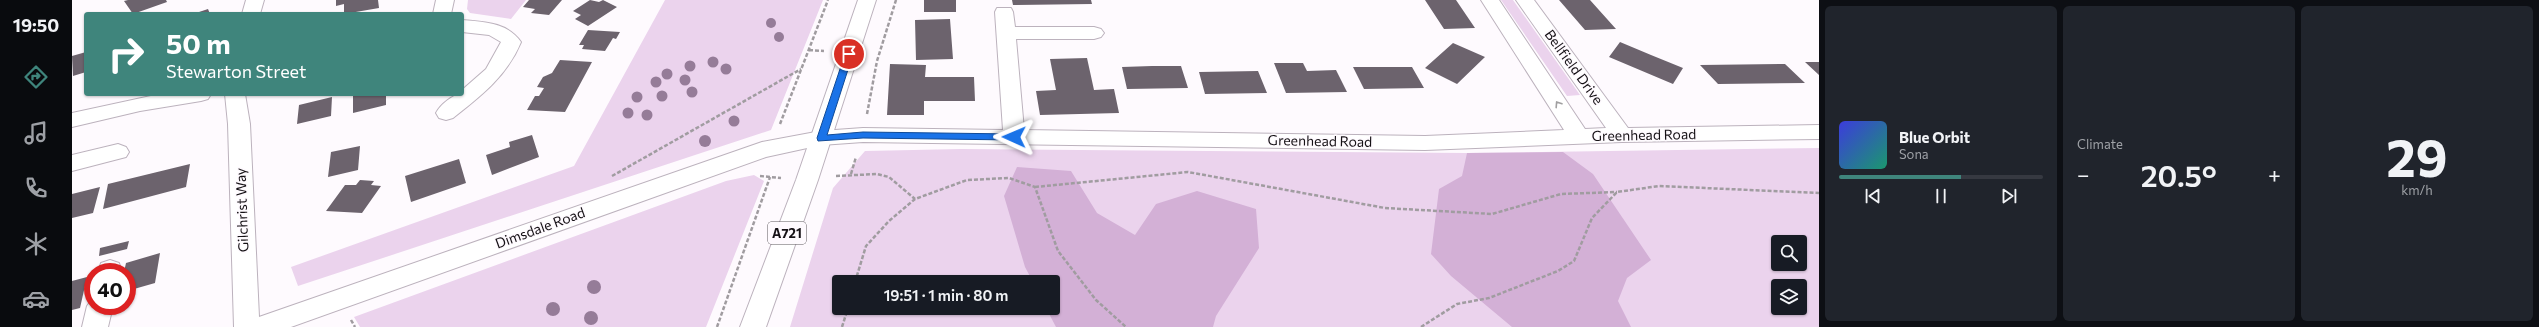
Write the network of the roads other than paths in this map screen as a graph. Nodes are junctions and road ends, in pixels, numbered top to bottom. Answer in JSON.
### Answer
{"nodes":[{"id":1,"x":255,"y":0,"type":"edge"},
{"id":2,"x":445,"y":0,"type":"edge"},
{"id":3,"x":867,"y":0,"type":"edge"},
{"id":4,"x":1490,"y":0,"type":"edge"},
{"id":5,"x":1525,"y":0,"type":"edge"},
{"id":6,"x":252,"y":12,"type":"edge"},
{"id":7,"x":442,"y":12,"type":"edge"},
{"id":8,"x":1004,"y":12,"type":"dead end"},
{"id":9,"x":464,"y":26,"type":"edge"},
{"id":10,"x":1094,"y":33,"type":"dead end"},
{"id":11,"x":1006,"y":34,"type":"junction"},
{"id":12,"x":189,"y":96,"type":"edge"},
{"id":13,"x":235,"y":96,"type":"edge"},
{"id":14,"x":446,"y":113,"type":"dead end"},
{"id":15,"x":72,"y":120,"type":"edge"},
{"id":16,"x":1819,"y":132,"type":"edge"},
{"id":17,"x":1622,"y":135,"type":"junction"},
{"id":18,"x":1014,"y":137,"type":"junction"},
{"id":19,"x":1580,"y":137,"type":"junction"},
{"id":20,"x":821,"y":138,"type":"junction"},
{"id":21,"x":118,"y":152,"type":"dead end"},
{"id":22,"x":72,"y":163,"type":"edge"},
{"id":23,"x":98,"y":315,"type":"edge"},
{"id":24,"x":95,"y":327,"type":"edge"},
{"id":25,"x":247,"y":327,"type":"edge"},
{"id":26,"x":261,"y":327,"type":"edge"},
{"id":27,"x":753,"y":327,"type":"edge"}],
"edges":[{"from":1,"to":6,"type":"street"},
{"from":2,"to":7,"type":"street"},
{"from":3,"to":20,"type":"street","number":"A721"},
{"from":19,"to":4,"type":"street","one_way":true},
{"from":5,"to":17,"type":"street","name":"Bellfield Drive"},
{"from":8,"to":11,"type":"street"},
{"from":9,"to":14,"type":"street"},
{"from":10,"to":11,"type":"street"},
{"from":11,"to":18,"type":"street"},
{"from":12,"to":15,"type":"street"},
{"from":13,"to":25,"type":"street","name":"Gilchrist Way"},
{"from":16,"to":17,"type":"street","name":"Greenhead Road"},
{"from":17,"to":19,"type":"street","name":"Greenhead Road"},
{"from":18,"to":19,"type":"street","name":"Greenhead Road"},
{"from":18,"to":20,"type":"street","name":"Greenhead Road"},
{"from":20,"to":26,"type":"street","name":"Dimsdale Road"},
{"from":20,"to":27,"type":"street","number":"A721"},
{"from":21,"to":22,"type":"street"},
{"from":23,"to":24,"type":"street"}]}
